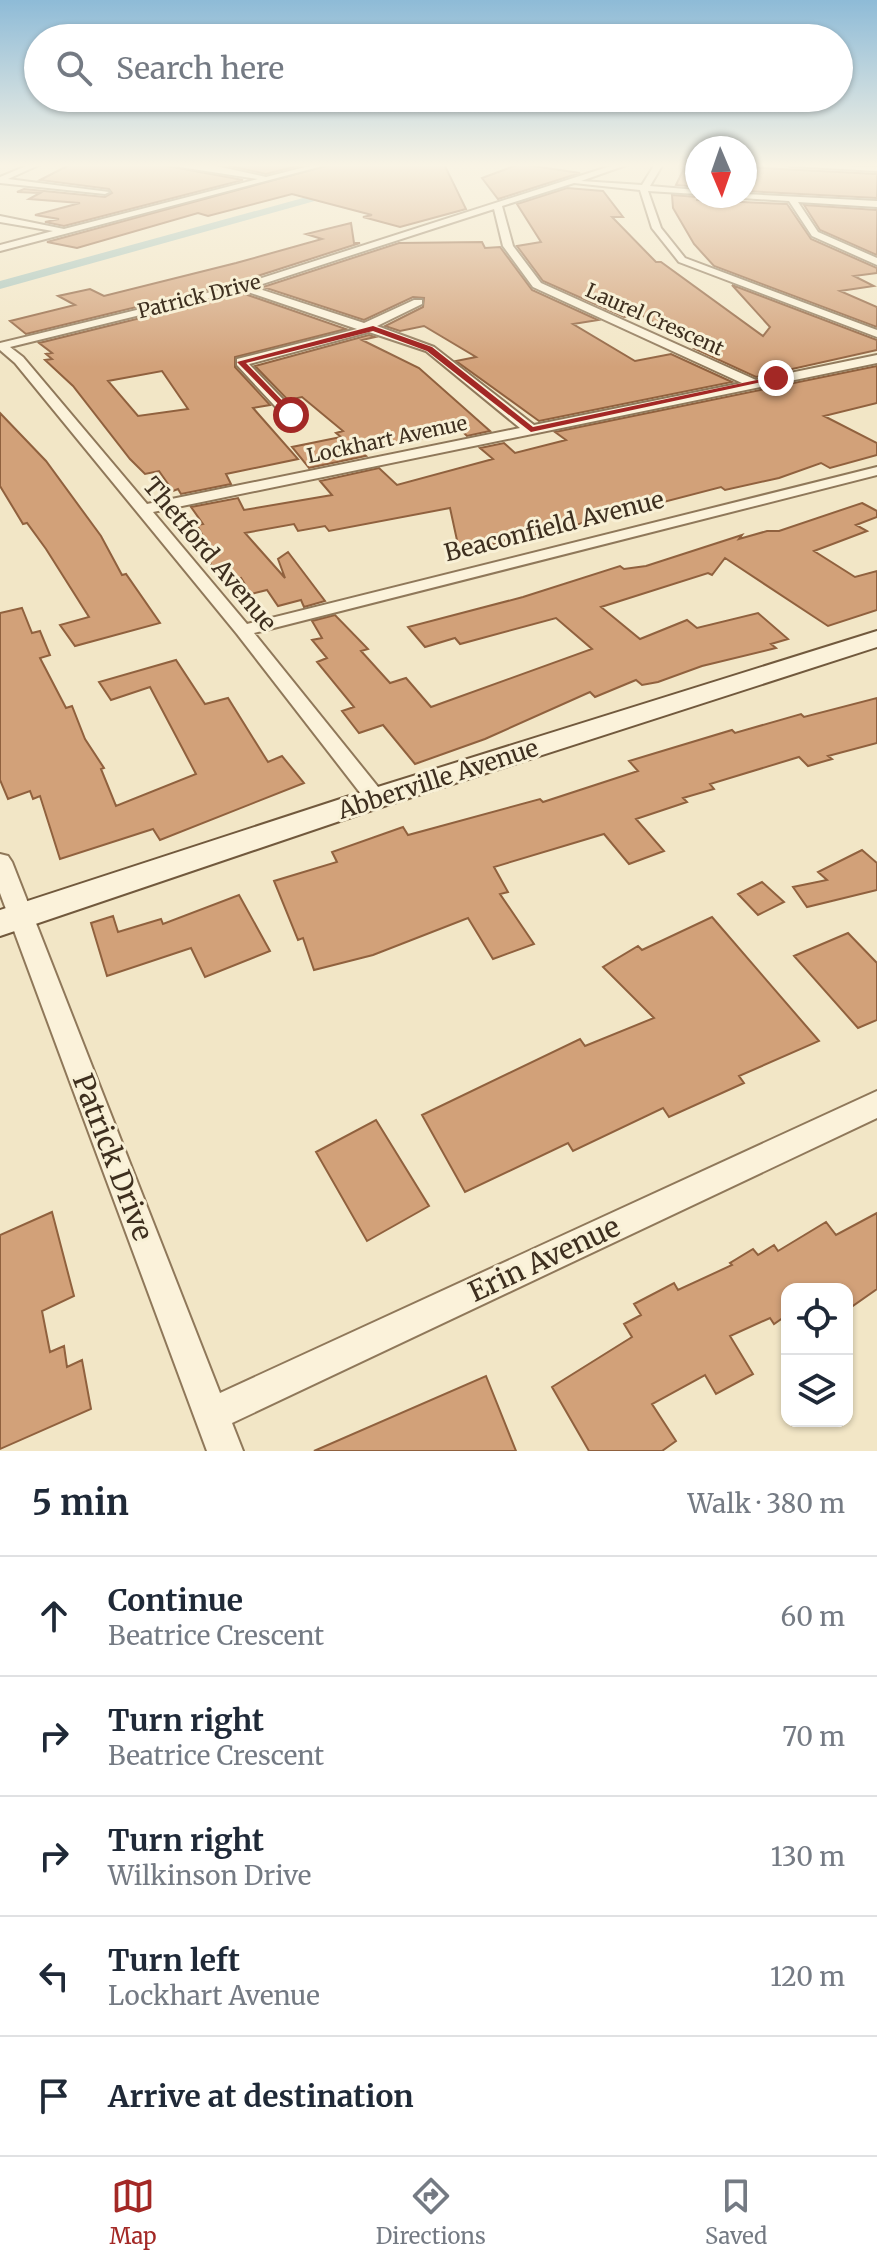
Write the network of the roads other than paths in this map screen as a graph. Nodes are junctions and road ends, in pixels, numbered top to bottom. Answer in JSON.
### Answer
{"nodes":[{"id":1,"x":67,"y":232,"type":"edge"},
{"id":2,"x":419,"y":232,"type":"edge"},
{"id":3,"x":504,"y":232,"type":"edge"},
{"id":4,"x":659,"y":232,"type":"edge"},
{"id":5,"x":813,"y":232,"type":"edge"},
{"id":6,"x":3,"y":246,"type":"edge"},
{"id":7,"x":877,"y":262,"type":"edge"},
{"id":8,"x":243,"y":287,"type":"junction"},
{"id":9,"x":418,"y":302,"type":"dead end"},
{"id":10,"x":370,"y":327,"type":"junction"},
{"id":11,"x":877,"y":334,"type":"edge"},
{"id":12,"x":1,"y":346,"type":"edge"},
{"id":13,"x":877,"y":359,"type":"edge"},
{"id":14,"x":752,"y":383,"type":"junction"},
{"id":15,"x":291,"y":415,"type":"dead end"},
{"id":16,"x":531,"y":430,"type":"junction"},
{"id":17,"x":877,"y":471,"type":"edge"},
{"id":18,"x":141,"y":510,"type":"junction"},
{"id":19,"x":243,"y":630,"type":"junction"},
{"id":20,"x":877,"y":639,"type":"edge"},
{"id":21,"x":376,"y":798,"type":"junction"},
{"id":22,"x":0,"y":862,"type":"edge"},
{"id":23,"x":10,"y":920,"type":"edge"},
{"id":24,"x":877,"y":1104,"type":"edge"},
{"id":25,"x":211,"y":1415,"type":"junction"},
{"id":26,"x":225,"y":1451,"type":"edge"}],
"edges":[{"from":1,"to":6,"type":"street"},
{"from":2,"to":8,"type":"street","name":"Patrick Drive"},
{"from":3,"to":14,"type":"street","name":"Laurel Crescent"},
{"from":4,"to":11,"type":"street"},
{"from":5,"to":7,"type":"street"},
{"from":8,"to":10,"type":"street"},
{"from":8,"to":12,"type":"street","name":"Patrick Drive"},
{"from":9,"to":10,"type":"street"},
{"from":10,"to":15,"type":"street"},
{"from":10,"to":16,"type":"street"},
{"from":12,"to":18,"type":"street","name":"Thetford Avenue"},
{"from":13,"to":14,"type":"street","name":"Lockhart Avenue"},
{"from":14,"to":16,"type":"street","name":"Lockhart Avenue"},
{"from":16,"to":18,"type":"street","name":"Lockhart Avenue"},
{"from":17,"to":19,"type":"street","name":"Beaconfield Avenue"},
{"from":18,"to":19,"type":"street","name":"Thetford Avenue"},
{"from":19,"to":21,"type":"street","name":"Thetford Avenue"},
{"from":20,"to":21,"type":"street","name":"Abberville Avenue"},
{"from":21,"to":23,"type":"street","name":"Abberville Avenue"},
{"from":22,"to":23,"type":"street","name":"Patrick Drive"},
{"from":23,"to":25,"type":"street","name":"Patrick Drive"},
{"from":24,"to":25,"type":"street","name":"Erin Avenue"},
{"from":25,"to":26,"type":"street","name":"Patrick Drive"}]}
